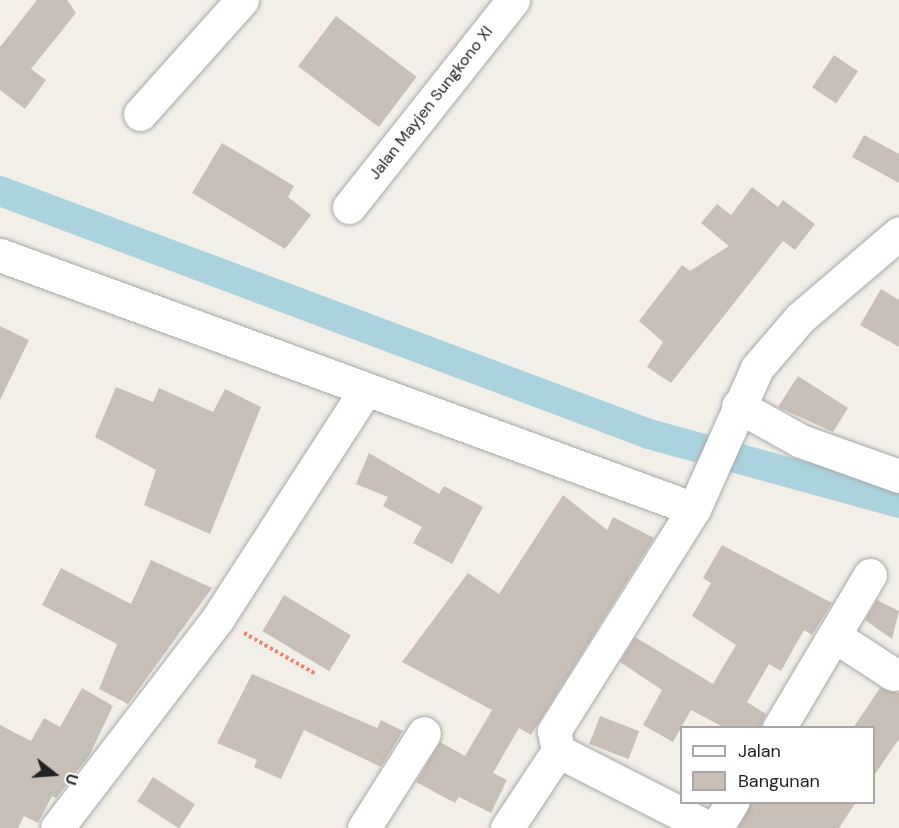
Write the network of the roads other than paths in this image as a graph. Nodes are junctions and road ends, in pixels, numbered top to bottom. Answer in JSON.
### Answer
{"nodes":[{"id":1,"x":242,"y":0,"type":"edge"},
{"id":2,"x":513,"y":0,"type":"edge"},
{"id":3,"x":140,"y":114,"type":"dead end"},
{"id":4,"x":349,"y":207,"type":"dead end"},
{"id":5,"x":899,"y":233,"type":"edge"},
{"id":6,"x":0,"y":255,"type":"edge"},
{"id":7,"x":364,"y":392,"type":"junction"},
{"id":8,"x":737,"y":409,"type":"junction"},
{"id":9,"x":899,"y":476,"type":"edge"},
{"id":10,"x":699,"y":499,"type":"junction"},
{"id":11,"x":870,"y":574,"type":"dead end"},
{"id":12,"x":837,"y":637,"type":"junction"},
{"id":13,"x":893,"y":674,"type":"dead end"},
{"id":14,"x":780,"y":726,"type":"edge"},
{"id":15,"x":424,"y":733,"type":"dead end"},
{"id":16,"x":558,"y":751,"type":"junction"},
{"id":17,"x":731,"y":804,"type":"edge"},
{"id":18,"x":57,"y":828,"type":"edge"},
{"id":19,"x":364,"y":828,"type":"edge"},
{"id":20,"x":507,"y":828,"type":"edge"},
{"id":21,"x":709,"y":828,"type":"edge"},
{"id":22,"x":716,"y":828,"type":"edge"}],
"edges":[{"from":1,"to":3,"type":"street"},
{"from":2,"to":4,"type":"street","name":"Jalan Mayjen Sungkono XI"},
{"from":5,"to":8,"type":"street"},
{"from":6,"to":7,"type":"street"},
{"from":7,"to":10,"type":"street"},
{"from":7,"to":18,"type":"street"},
{"from":8,"to":9,"type":"street"},
{"from":8,"to":10,"type":"street"},
{"from":10,"to":16,"type":"street"},
{"from":11,"to":12,"type":"street"},
{"from":12,"to":13,"type":"street"},
{"from":12,"to":14,"type":"street"},
{"from":15,"to":19,"type":"street"},
{"from":16,"to":20,"type":"street"},
{"from":16,"to":21,"type":"street"},
{"from":17,"to":22,"type":"street"}]}
